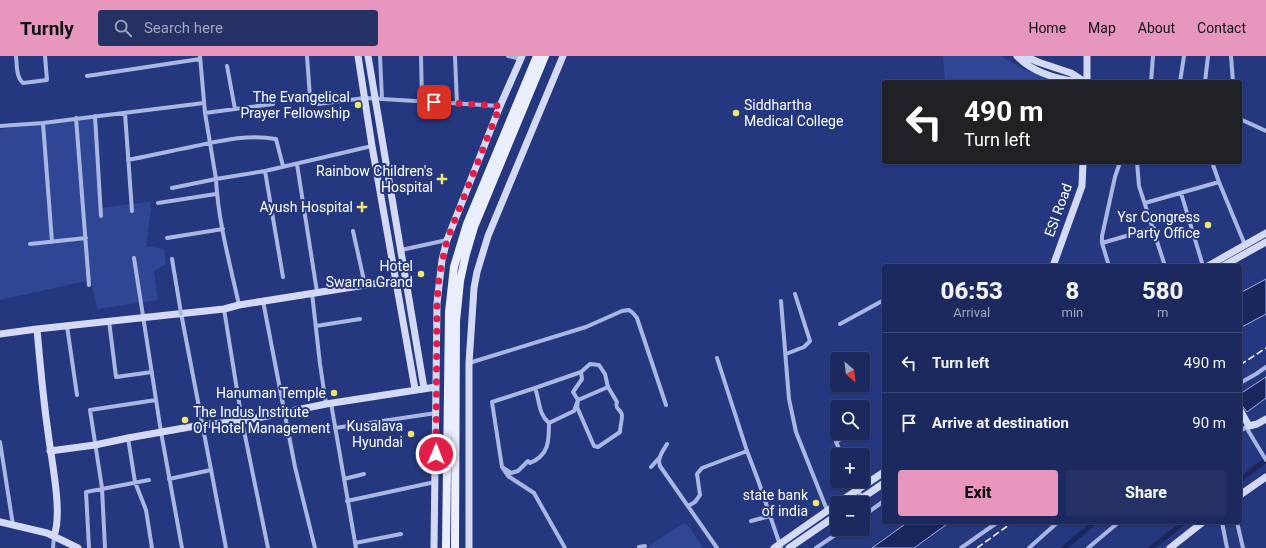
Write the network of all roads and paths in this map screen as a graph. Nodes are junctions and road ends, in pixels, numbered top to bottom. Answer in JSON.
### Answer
{"nodes":[{"id":1,"x":16,"y":56,"type":"edge"},
{"id":2,"x":45,"y":56,"type":"edge"},
{"id":3,"x":307,"y":56,"type":"edge"},
{"id":4,"x":358,"y":56,"type":"edge"},
{"id":5,"x":368,"y":56,"type":"edge"},
{"id":6,"x":380,"y":56,"type":"edge"},
{"id":7,"x":421,"y":56,"type":"edge"},
{"id":8,"x":455,"y":56,"type":"edge"},
{"id":9,"x":508,"y":56,"type":"edge"},
{"id":10,"x":537,"y":56,"type":"edge"},
{"id":11,"x":545,"y":56,"type":"edge"},
{"id":12,"x":563,"y":56,"type":"edge"},
{"id":13,"x":1017,"y":56,"type":"edge"},
{"id":14,"x":1024,"y":56,"type":"edge"},
{"id":15,"x":1087,"y":56,"type":"edge"},
{"id":16,"x":1153,"y":56,"type":"edge"},
{"id":17,"x":1184,"y":56,"type":"edge"},
{"id":18,"x":1208,"y":56,"type":"edge"},
{"id":19,"x":1231,"y":56,"type":"edge"},
{"id":20,"x":200,"y":58,"type":"edge"},
{"id":21,"x":522,"y":58,"type":"edge"},
{"id":22,"x":227,"y":66,"type":"dead end"},
{"id":23,"x":87,"y":76,"type":"dead end"},
{"id":24,"x":1065,"y":80,"type":"edge"},
{"id":25,"x":1083,"y":80,"type":"edge"},
{"id":26,"x":1086,"y":80,"type":"edge"},
{"id":27,"x":1151,"y":80,"type":"edge"},
{"id":28,"x":1180,"y":80,"type":"edge"},
{"id":29,"x":1205,"y":80,"type":"edge"},
{"id":30,"x":1233,"y":80,"type":"edge"},
{"id":31,"x":365,"y":98,"type":"junction"},
{"id":32,"x":378,"y":99,"type":"junction"},
{"id":33,"x":422,"y":101,"type":"junction"},
{"id":34,"x":204,"y":103,"type":"junction"},
{"id":35,"x":273,"y":104,"type":"dead end"},
{"id":36,"x":458,"y":104,"type":"junction"},
{"id":37,"x":500,"y":106,"type":"junction"},
{"id":38,"x":234,"y":109,"type":"junction"},
{"id":39,"x":125,"y":113,"type":"junction"},
{"id":40,"x":204,"y":113,"type":"junction"},
{"id":41,"x":95,"y":116,"type":"junction"},
{"id":42,"x":76,"y":118,"type":"junction"},
{"id":43,"x":1242,"y":120,"type":"edge"},
{"id":44,"x":43,"y":122,"type":"junction"},
{"id":45,"x":0,"y":126,"type":"edge"},
{"id":46,"x":1266,"y":130,"type":"edge"},
{"id":47,"x":209,"y":143,"type":"junction"},
{"id":48,"x":372,"y":146,"type":"junction"},
{"id":49,"x":128,"y":160,"type":"junction"},
{"id":50,"x":297,"y":164,"type":"junction"},
{"id":51,"x":1083,"y":164,"type":"edge"},
{"id":52,"x":1119,"y":164,"type":"edge"},
{"id":53,"x":1137,"y":164,"type":"edge"},
{"id":54,"x":1213,"y":164,"type":"edge"},
{"id":55,"x":283,"y":166,"type":"junction"},
{"id":56,"x":265,"y":171,"type":"junction"},
{"id":57,"x":216,"y":179,"type":"junction"},
{"id":58,"x":1219,"y":182,"type":"junction"},
{"id":59,"x":172,"y":188,"type":"dead end"},
{"id":60,"x":1180,"y":193,"type":"junction"},
{"id":61,"x":216,"y":194,"type":"junction"},
{"id":62,"x":158,"y":203,"type":"dead end"},
{"id":63,"x":1145,"y":203,"type":"junction"},
{"id":64,"x":132,"y":211,"type":"dead end"},
{"id":65,"x":101,"y":216,"type":"dead end"},
{"id":66,"x":1154,"y":228,"type":"junction"},
{"id":67,"x":223,"y":229,"type":"junction"},
{"id":68,"x":353,"y":231,"type":"dead end"},
{"id":69,"x":1266,"y":233,"type":"edge"},
{"id":70,"x":86,"y":238,"type":"junction"},
{"id":71,"x":168,"y":238,"type":"dead end"},
{"id":72,"x":447,"y":240,"type":"junction"},
{"id":73,"x":52,"y":242,"type":"junction"},
{"id":74,"x":1266,"y":242,"type":"edge"},
{"id":75,"x":1102,"y":243,"type":"junction"},
{"id":76,"x":30,"y":244,"type":"dead end"},
{"id":77,"x":390,"y":245,"type":"junction"},
{"id":78,"x":1245,"y":245,"type":"junction"},
{"id":79,"x":400,"y":247,"type":"junction"},
{"id":80,"x":134,"y":258,"type":"dead end"},
{"id":81,"x":172,"y":259,"type":"dead end"},
{"id":82,"x":1053,"y":264,"type":"edge"},
{"id":83,"x":1108,"y":264,"type":"edge"},
{"id":84,"x":1164,"y":264,"type":"edge"},
{"id":85,"x":1202,"y":264,"type":"edge"},
{"id":86,"x":1212,"y":264,"type":"edge"},
{"id":87,"x":1227,"y":264,"type":"edge"},
{"id":88,"x":283,"y":277,"type":"dead end"},
{"id":89,"x":396,"y":280,"type":"junction"},
{"id":90,"x":90,"y":285,"type":"dead end"},
{"id":91,"x":365,"y":285,"type":"junction"},
{"id":92,"x":315,"y":293,"type":"junction"},
{"id":93,"x":795,"y":294,"type":"dead end"},
{"id":94,"x":263,"y":301,"type":"junction"},
{"id":95,"x":781,"y":301,"type":"dead end"},
{"id":96,"x":882,"y":301,"type":"edge"},
{"id":97,"x":239,"y":303,"type":"junction"},
{"id":98,"x":224,"y":309,"type":"junction"},
{"id":99,"x":181,"y":311,"type":"junction"},
{"id":100,"x":144,"y":317,"type":"junction"},
{"id":101,"x":360,"y":319,"type":"dead end"},
{"id":102,"x":109,"y":321,"type":"junction"},
{"id":103,"x":840,"y":324,"type":"dead end"},
{"id":104,"x":67,"y":325,"type":"junction"},
{"id":105,"x":316,"y":326,"type":"junction"},
{"id":106,"x":37,"y":329,"type":"junction"},
{"id":107,"x":0,"y":334,"type":"edge"},
{"id":108,"x":786,"y":354,"type":"junction"},
{"id":109,"x":717,"y":358,"type":"dead end"},
{"id":110,"x":469,"y":363,"type":"junction"},
{"id":111,"x":1266,"y":367,"type":"edge"},
{"id":112,"x":152,"y":372,"type":"junction"},
{"id":113,"x":581,"y":372,"type":"junction"},
{"id":114,"x":1242,"y":382,"type":"edge"},
{"id":115,"x":436,"y":387,"type":"junction"},
{"id":116,"x":608,"y":387,"type":"junction"},
{"id":117,"x":424,"y":388,"type":"junction"},
{"id":118,"x":535,"y":388,"type":"junction"},
{"id":119,"x":415,"y":389,"type":"junction"},
{"id":120,"x":77,"y":395,"type":"dead end"},
{"id":121,"x":156,"y":400,"type":"junction"},
{"id":122,"x":578,"y":400,"type":"junction"},
{"id":123,"x":329,"y":404,"type":"junction"},
{"id":124,"x":666,"y":405,"type":"dead end"},
{"id":125,"x":285,"y":412,"type":"junction"},
{"id":126,"x":436,"y":413,"type":"junction"},
{"id":127,"x":1242,"y":414,"type":"edge"},
{"id":128,"x":1266,"y":419,"type":"edge"},
{"id":129,"x":242,"y":421,"type":"junction"},
{"id":130,"x":549,"y":423,"type":"junction"},
{"id":131,"x":202,"y":426,"type":"junction"},
{"id":132,"x":1248,"y":426,"type":"junction"},
{"id":133,"x":335,"y":428,"type":"junction"},
{"id":134,"x":1242,"y":430,"type":"edge"},
{"id":135,"x":161,"y":432,"type":"junction"},
{"id":136,"x":128,"y":438,"type":"junction"},
{"id":137,"x":839,"y":440,"type":"edge"},
{"id":138,"x":0,"y":442,"type":"edge"},
{"id":139,"x":667,"y":444,"type":"dead end"},
{"id":140,"x":95,"y":445,"type":"junction"},
{"id":141,"x":839,"y":448,"type":"edge"},
{"id":142,"x":747,"y":451,"type":"junction"},
{"id":143,"x":50,"y":452,"type":"junction"},
{"id":144,"x":659,"y":458,"type":"junction"},
{"id":145,"x":1266,"y":460,"type":"edge"},
{"id":146,"x":502,"y":467,"type":"junction"},
{"id":147,"x":651,"y":467,"type":"dead end"},
{"id":148,"x":211,"y":470,"type":"junction"},
{"id":149,"x":882,"y":473,"type":"edge"},
{"id":150,"x":364,"y":474,"type":"dead end"},
{"id":151,"x":1266,"y":477,"type":"edge"},
{"id":152,"x":169,"y":479,"type":"junction"},
{"id":153,"x":344,"y":479,"type":"junction"},
{"id":154,"x":149,"y":480,"type":"dead end"},
{"id":155,"x":135,"y":482,"type":"junction"},
{"id":156,"x":435,"y":482,"type":"junction"},
{"id":157,"x":882,"y":484,"type":"edge"},
{"id":158,"x":102,"y":488,"type":"junction"},
{"id":159,"x":857,"y":490,"type":"junction"},
{"id":160,"x":1242,"y":494,"type":"edge"},
{"id":161,"x":848,"y":496,"type":"edge"},
{"id":162,"x":861,"y":496,"type":"edge"},
{"id":163,"x":865,"y":496,"type":"edge"},
{"id":164,"x":347,"y":501,"type":"junction"},
{"id":165,"x":882,"y":502,"type":"edge"},
{"id":166,"x":688,"y":506,"type":"junction"},
{"id":167,"x":830,"y":508,"type":"edge"},
{"id":168,"x":827,"y":510,"type":"junction"},
{"id":169,"x":870,"y":511,"type":"edge"},
{"id":170,"x":770,"y":516,"type":"junction"},
{"id":171,"x":830,"y":520,"type":"edge"},
{"id":172,"x":751,"y":521,"type":"dead end"},
{"id":173,"x":0,"y":522,"type":"edge"},
{"id":174,"x":995,"y":524,"type":"edge"},
{"id":175,"x":1056,"y":524,"type":"edge"},
{"id":176,"x":1117,"y":524,"type":"edge"},
{"id":177,"x":1200,"y":524,"type":"edge"},
{"id":178,"x":1222,"y":524,"type":"edge"},
{"id":179,"x":1237,"y":524,"type":"edge"},
{"id":180,"x":13,"y":525,"type":"junction"},
{"id":181,"x":401,"y":534,"type":"dead end"},
{"id":182,"x":54,"y":536,"type":"junction"},
{"id":183,"x":834,"y":536,"type":"edge"},
{"id":184,"x":355,"y":542,"type":"junction"},
{"id":185,"x":645,"y":546,"type":"dead end"},
{"id":186,"x":639,"y":547,"type":"dead end"},
{"id":187,"x":778,"y":547,"type":"edge"},
{"id":188,"x":53,"y":548,"type":"edge"},
{"id":189,"x":77,"y":548,"type":"edge"},
{"id":190,"x":89,"y":548,"type":"edge"},
{"id":191,"x":106,"y":548,"type":"edge"},
{"id":192,"x":152,"y":548,"type":"edge"},
{"id":193,"x":182,"y":548,"type":"edge"},
{"id":194,"x":226,"y":548,"type":"edge"},
{"id":195,"x":268,"y":548,"type":"edge"},
{"id":196,"x":315,"y":548,"type":"edge"},
{"id":197,"x":356,"y":548,"type":"edge"},
{"id":198,"x":434,"y":548,"type":"edge"},
{"id":199,"x":446,"y":548,"type":"edge"},
{"id":200,"x":455,"y":548,"type":"edge"},
{"id":201,"x":469,"y":548,"type":"edge"},
{"id":202,"x":565,"y":548,"type":"edge"},
{"id":203,"x":717,"y":548,"type":"edge"},
{"id":204,"x":789,"y":548,"type":"edge"},
{"id":205,"x":816,"y":548,"type":"edge"},
{"id":206,"x":961,"y":548,"type":"edge"},
{"id":207,"x":1029,"y":548,"type":"edge"},
{"id":208,"x":1088,"y":548,"type":"edge"},
{"id":209,"x":1170,"y":548,"type":"edge"},
{"id":210,"x":1227,"y":548,"type":"edge"},
{"id":211,"x":1243,"y":548,"type":"edge"}],
"edges":[{"from":1,"to":2,"type":"street"},
{"from":3,"to":31,"type":"street"},
{"from":4,"to":31,"type":"street"},
{"from":5,"to":32,"type":"street"},
{"from":6,"to":32,"type":"street"},
{"from":7,"to":33,"type":"street"},
{"from":8,"to":36,"type":"street"},
{"from":9,"to":21,"type":"street"},
{"from":10,"to":199,"type":"main road"},
{"from":11,"to":200,"type":"main road"},
{"from":12,"to":110,"type":"street"},
{"from":13,"to":24,"type":"street"},
{"from":14,"to":25,"type":"street"},
{"from":15,"to":26,"type":"street"},
{"from":16,"to":27,"type":"street"},
{"from":17,"to":28,"type":"street"},
{"from":18,"to":29,"type":"street"},
{"from":19,"to":30,"type":"street"},
{"from":20,"to":23,"type":"street"},
{"from":20,"to":34,"type":"street"},
{"from":21,"to":37,"type":"street"},
{"from":22,"to":38,"type":"street"},
{"from":31,"to":32,"type":"street"},
{"from":31,"to":48,"type":"street"},
{"from":32,"to":33,"type":"street"},
{"from":32,"to":79,"type":"street"},
{"from":33,"to":36,"type":"street"},
{"from":34,"to":39,"type":"street"},
{"from":34,"to":40,"type":"street"},
{"from":35,"to":38,"type":"street"},
{"from":36,"to":37,"type":"street"},
{"from":37,"to":72,"type":"street"},
{"from":38,"to":40,"type":"street"},
{"from":39,"to":41,"type":"street"},
{"from":39,"to":49,"type":"street"},
{"from":40,"to":47,"type":"street"},
{"from":41,"to":42,"type":"street"},
{"from":41,"to":65,"type":"street"},
{"from":42,"to":44,"type":"street"},
{"from":42,"to":70,"type":"street"},
{"from":43,"to":46,"type":"street"},
{"from":44,"to":45,"type":"street"},
{"from":44,"to":73,"type":"street"},
{"from":47,"to":49,"type":"street"},
{"from":47,"to":55,"type":"street"},
{"from":47,"to":57,"type":"street"},
{"from":48,"to":50,"type":"street"},
{"from":48,"to":77,"type":"street"},
{"from":49,"to":64,"type":"street"},
{"from":50,"to":55,"type":"street"},
{"from":50,"to":92,"type":"street"},
{"from":51,"to":82,"type":"street","name":"ESI Road"},
{"from":52,"to":75,"type":"street"},
{"from":53,"to":63,"type":"street"},
{"from":54,"to":58,"type":"street"},
{"from":55,"to":56,"type":"street"},
{"from":56,"to":57,"type":"street"},
{"from":56,"to":88,"type":"street"},
{"from":57,"to":59,"type":"street"},
{"from":57,"to":61,"type":"street"},
{"from":58,"to":60,"type":"street"},
{"from":58,"to":78,"type":"street"},
{"from":60,"to":63,"type":"street"},
{"from":60,"to":85,"type":"street"},
{"from":61,"to":62,"type":"street"},
{"from":61,"to":67,"type":"street"},
{"from":63,"to":66,"type":"street"},
{"from":66,"to":75,"type":"street"},
{"from":66,"to":84,"type":"street"},
{"from":67,"to":71,"type":"street"},
{"from":67,"to":97,"type":"street"},
{"from":68,"to":91,"type":"street"},
{"from":69,"to":78,"type":"street"},
{"from":70,"to":73,"type":"street"},
{"from":70,"to":90,"type":"street"},
{"from":72,"to":79,"type":"street"},
{"from":72,"to":115,"type":"street"},
{"from":73,"to":76,"type":"street"},
{"from":74,"to":87,"type":"street"},
{"from":75,"to":83,"type":"street"},
{"from":77,"to":79,"type":"street"},
{"from":77,"to":89,"type":"street"},
{"from":78,"to":86,"type":"street"},
{"from":79,"to":117,"type":"street"},
{"from":80,"to":100,"type":"street"},
{"from":81,"to":99,"type":"street"},
{"from":89,"to":91,"type":"street"},
{"from":89,"to":119,"type":"street"},
{"from":91,"to":92,"type":"street"},
{"from":92,"to":94,"type":"street"},
{"from":92,"to":105,"type":"street"},
{"from":93,"to":108,"type":"street"},
{"from":94,"to":97,"type":"street"},
{"from":94,"to":125,"type":"street"},
{"from":95,"to":108,"type":"street"},
{"from":96,"to":103,"type":"street"},
{"from":97,"to":98,"type":"street"},
{"from":98,"to":99,"type":"street"},
{"from":98,"to":129,"type":"street"},
{"from":99,"to":100,"type":"street"},
{"from":99,"to":131,"type":"street"},
{"from":100,"to":102,"type":"street"},
{"from":100,"to":112,"type":"street"},
{"from":101,"to":105,"type":"street"},
{"from":102,"to":104,"type":"street"},
{"from":102,"to":112,"type":"street"},
{"from":104,"to":106,"type":"street"},
{"from":104,"to":120,"type":"street"},
{"from":105,"to":123,"type":"street"},
{"from":106,"to":107,"type":"street"},
{"from":106,"to":143,"type":"street"},
{"from":108,"to":168,"type":"street"},
{"from":109,"to":142,"type":"street"},
{"from":110,"to":124,"type":"street"},
{"from":110,"to":201,"type":"street"},
{"from":111,"to":114,"type":"street"},
{"from":112,"to":121,"type":"street"},
{"from":113,"to":116,"type":"street"},
{"from":113,"to":118,"type":"street"},
{"from":113,"to":122,"type":"street"},
{"from":115,"to":117,"type":"street"},
{"from":115,"to":126,"type":"street"},
{"from":116,"to":122,"type":"street"},
{"from":116,"to":122,"type":"street"},
{"from":117,"to":119,"type":"street"},
{"from":118,"to":130,"type":"street"},
{"from":118,"to":146,"type":"street"},
{"from":119,"to":123,"type":"street"},
{"from":121,"to":135,"type":"street"},
{"from":121,"to":140,"type":"street"},
{"from":122,"to":130,"type":"street"},
{"from":123,"to":125,"type":"street"},
{"from":123,"to":133,"type":"street"},
{"from":125,"to":129,"type":"street"},
{"from":125,"to":196,"type":"street"},
{"from":126,"to":133,"type":"street"},
{"from":126,"to":156,"type":"street"},
{"from":127,"to":132,"type":"street"},
{"from":128,"to":132,"type":"street"},
{"from":129,"to":131,"type":"street"},
{"from":129,"to":195,"type":"street"},
{"from":130,"to":146,"type":"street"},
{"from":131,"to":135,"type":"street"},
{"from":131,"to":148,"type":"street"},
{"from":132,"to":134,"type":"street"},
{"from":132,"to":145,"type":"street"},
{"from":133,"to":153,"type":"street"},
{"from":135,"to":136,"type":"street"},
{"from":135,"to":152,"type":"street"},
{"from":136,"to":140,"type":"street"},
{"from":136,"to":155,"type":"street"},
{"from":137,"to":141,"type":"street"},
{"from":138,"to":180,"type":"street"},
{"from":139,"to":144,"type":"street"},
{"from":140,"to":143,"type":"street"},
{"from":140,"to":158,"type":"street"},
{"from":142,"to":166,"type":"street"},
{"from":142,"to":170,"type":"street"},
{"from":143,"to":182,"type":"street"},
{"from":144,"to":147,"type":"street"},
{"from":144,"to":166,"type":"street"},
{"from":146,"to":202,"type":"street"},
{"from":148,"to":152,"type":"street"},
{"from":148,"to":194,"type":"street"},
{"from":149,"to":159,"type":"street"},
{"from":150,"to":153,"type":"street"},
{"from":151,"to":160,"type":"street"},
{"from":152,"to":193,"type":"street"},
{"from":153,"to":164,"type":"street"},
{"from":154,"to":155,"type":"street"},
{"from":155,"to":158,"type":"street"},
{"from":155,"to":192,"type":"street"},
{"from":156,"to":164,"type":"street"},
{"from":156,"to":198,"type":"street"},
{"from":157,"to":163,"type":"street"},
{"from":158,"to":190,"type":"street"},
{"from":158,"to":191,"type":"street"},
{"from":159,"to":161,"type":"street"},
{"from":159,"to":162,"type":"street"},
{"from":164,"to":184,"type":"street"},
{"from":165,"to":169,"type":"street"},
{"from":166,"to":203,"type":"street"},
{"from":167,"to":168,"type":"street"},
{"from":168,"to":187,"type":"street"},
{"from":170,"to":172,"type":"street"},
{"from":170,"to":187,"type":"street"},
{"from":171,"to":204,"type":"street"},
{"from":173,"to":180,"type":"street"},
{"from":174,"to":206,"type":"street"},
{"from":175,"to":207,"type":"street"},
{"from":176,"to":208,"type":"street"},
{"from":177,"to":209,"type":"street"},
{"from":178,"to":210,"type":"street"},
{"from":179,"to":211,"type":"street"},
{"from":180,"to":182,"type":"street"},
{"from":181,"to":184,"type":"street"},
{"from":182,"to":188,"type":"street"},
{"from":182,"to":189,"type":"street"},
{"from":183,"to":205,"type":"street"},
{"from":184,"to":197,"type":"street"},
{"from":185,"to":186,"type":"street"}]}
